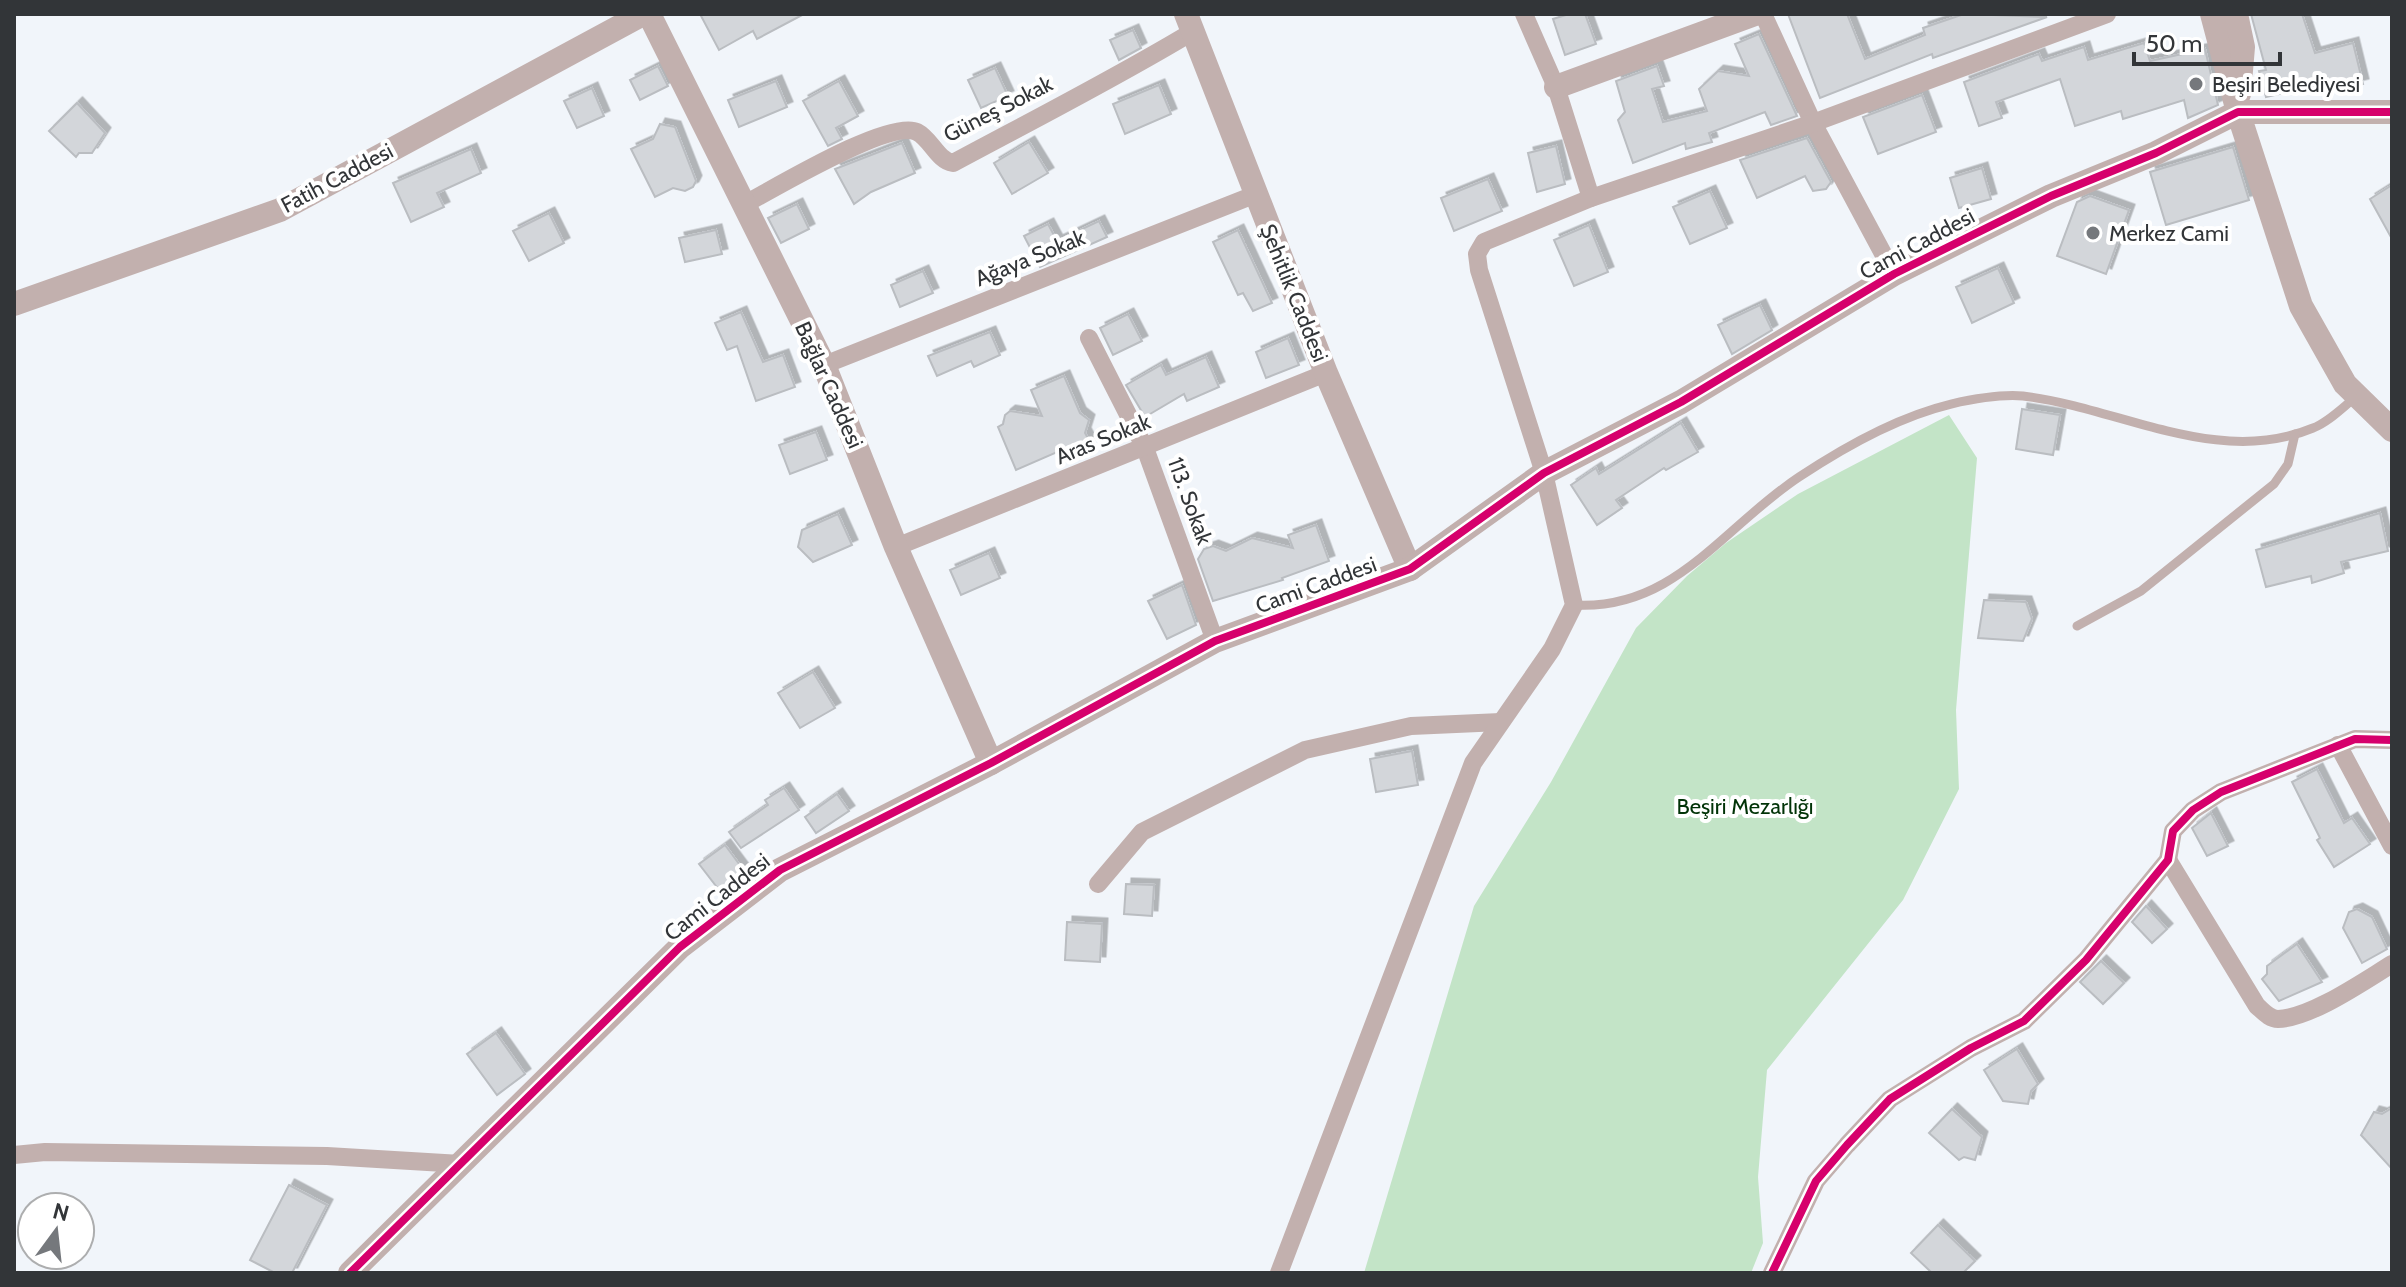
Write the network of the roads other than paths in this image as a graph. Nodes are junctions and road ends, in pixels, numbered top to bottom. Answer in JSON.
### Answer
{"nodes":[{"id":1,"x":646,"y":14,"type":"edge"},
{"id":2,"x":1524,"y":14,"type":"edge"},
{"id":3,"x":1755,"y":14,"type":"edge"},
{"id":4,"x":1763,"y":14,"type":"edge"},
{"id":5,"x":2107,"y":14,"type":"edge"},
{"id":6,"x":2212,"y":14,"type":"edge"},
{"id":7,"x":2236,"y":14,"type":"edge"},
{"id":8,"x":1189,"y":23,"type":"edge"},
{"id":9,"x":1556,"y":87,"type":"junction"},
{"id":10,"x":2238,"y":112,"type":"junction"},
{"id":11,"x":2392,"y":112,"type":"edge"},
{"id":12,"x":1813,"y":123,"type":"junction"},
{"id":13,"x":1254,"y":195,"type":"junction"},
{"id":14,"x":1591,"y":198,"type":"junction"},
{"id":15,"x":743,"y":205,"type":"junction"},
{"id":16,"x":1894,"y":274,"type":"junction"},
{"id":17,"x":14,"y":304,"type":"edge"},
{"id":18,"x":1089,"y":338,"type":"dead end"},
{"id":19,"x":824,"y":365,"type":"junction"},
{"id":20,"x":1326,"y":373,"type":"junction"},
{"id":21,"x":2358,"y":396,"type":"junction"},
{"id":22,"x":2392,"y":430,"type":"edge"},
{"id":23,"x":2295,"y":434,"type":"junction"},
{"id":24,"x":1145,"y":448,"type":"junction"},
{"id":25,"x":1544,"y":473,"type":"junction"},
{"id":26,"x":896,"y":547,"type":"junction"},
{"id":27,"x":1410,"y":569,"type":"junction"},
{"id":28,"x":1574,"y":605,"type":"junction"},
{"id":29,"x":2077,"y":626,"type":"dead end"},
{"id":30,"x":1215,"y":641,"type":"junction"},
{"id":31,"x":1501,"y":722,"type":"junction"},
{"id":32,"x":2392,"y":740,"type":"edge"},
{"id":33,"x":2338,"y":745,"type":"junction"},
{"id":34,"x":991,"y":763,"type":"junction"},
{"id":35,"x":2392,"y":846,"type":"edge"},
{"id":36,"x":2168,"y":860,"type":"junction"},
{"id":37,"x":1098,"y":884,"type":"dead end"},
{"id":38,"x":2392,"y":964,"type":"edge"},
{"id":39,"x":14,"y":1155,"type":"edge"},
{"id":40,"x":461,"y":1164,"type":"junction"},
{"id":41,"x":350,"y":1273,"type":"edge"},
{"id":42,"x":1279,"y":1273,"type":"edge"},
{"id":43,"x":1772,"y":1273,"type":"edge"}],
"edges":[{"from":1,"to":15,"type":"street","name":"Bağlar Caddesi"},
{"from":1,"to":17,"type":"street","name":"Fatih Caddesi"},
{"from":2,"to":9,"type":"street"},
{"from":3,"to":9,"type":"street"},
{"from":4,"to":12,"type":"street"},
{"from":5,"to":12,"type":"street"},
{"from":6,"to":10,"type":"street"},
{"from":7,"to":10,"type":"street"},
{"from":8,"to":13,"type":"street","name":"Şehitlik Caddesi"},
{"from":8,"to":15,"type":"street","name":"Güneş Sokak"},
{"from":9,"to":14,"type":"street"},
{"from":10,"to":11,"type":"street","name":"Cami Caddesi"},
{"from":10,"to":16,"type":"street","name":"Cami Caddesi"},
{"from":10,"to":21,"type":"street"},
{"from":12,"to":14,"type":"street"},
{"from":12,"to":16,"type":"street"},
{"from":13,"to":19,"type":"street","name":"Ağaya Sokak"},
{"from":13,"to":20,"type":"street","name":"Şehitlik Caddesi"},
{"from":14,"to":25,"type":"street"},
{"from":15,"to":19,"type":"street","name":"Bağlar Caddesi"},
{"from":16,"to":25,"type":"street","name":"Cami Caddesi"},
{"from":18,"to":24,"type":"street","name":"113. Sokak"},
{"from":19,"to":26,"type":"street","name":"Bağlar Caddesi"},
{"from":20,"to":24,"type":"street","name":"Aras Sokak"},
{"from":20,"to":27,"type":"street","name":"Şehitlik Caddesi"},
{"from":21,"to":22,"type":"street"},
{"from":21,"to":23,"type":"lane"},
{"from":23,"to":28,"type":"lane"},
{"from":23,"to":29,"type":"lane"},
{"from":24,"to":26,"type":"street","name":"Aras Sokak"},
{"from":24,"to":30,"type":"street","name":"113. Sokak"},
{"from":25,"to":27,"type":"street","name":"Cami Caddesi"},
{"from":25,"to":28,"type":"street"},
{"from":26,"to":34,"type":"street","name":"Bağlar Caddesi"},
{"from":27,"to":30,"type":"street","name":"Cami Caddesi"},
{"from":28,"to":31,"type":"street"},
{"from":30,"to":34,"type":"street","name":"Cami Caddesi"},
{"from":31,"to":37,"type":"street"},
{"from":31,"to":42,"type":"street"},
{"from":32,"to":33,"type":"street"},
{"from":33,"to":35,"type":"street"},
{"from":33,"to":36,"type":"street"},
{"from":34,"to":40,"type":"street","name":"Cami Caddesi"},
{"from":36,"to":38,"type":"street"},
{"from":36,"to":43,"type":"street"},
{"from":39,"to":40,"type":"street"},
{"from":40,"to":41,"type":"street","name":"Cami Caddesi"}]}
